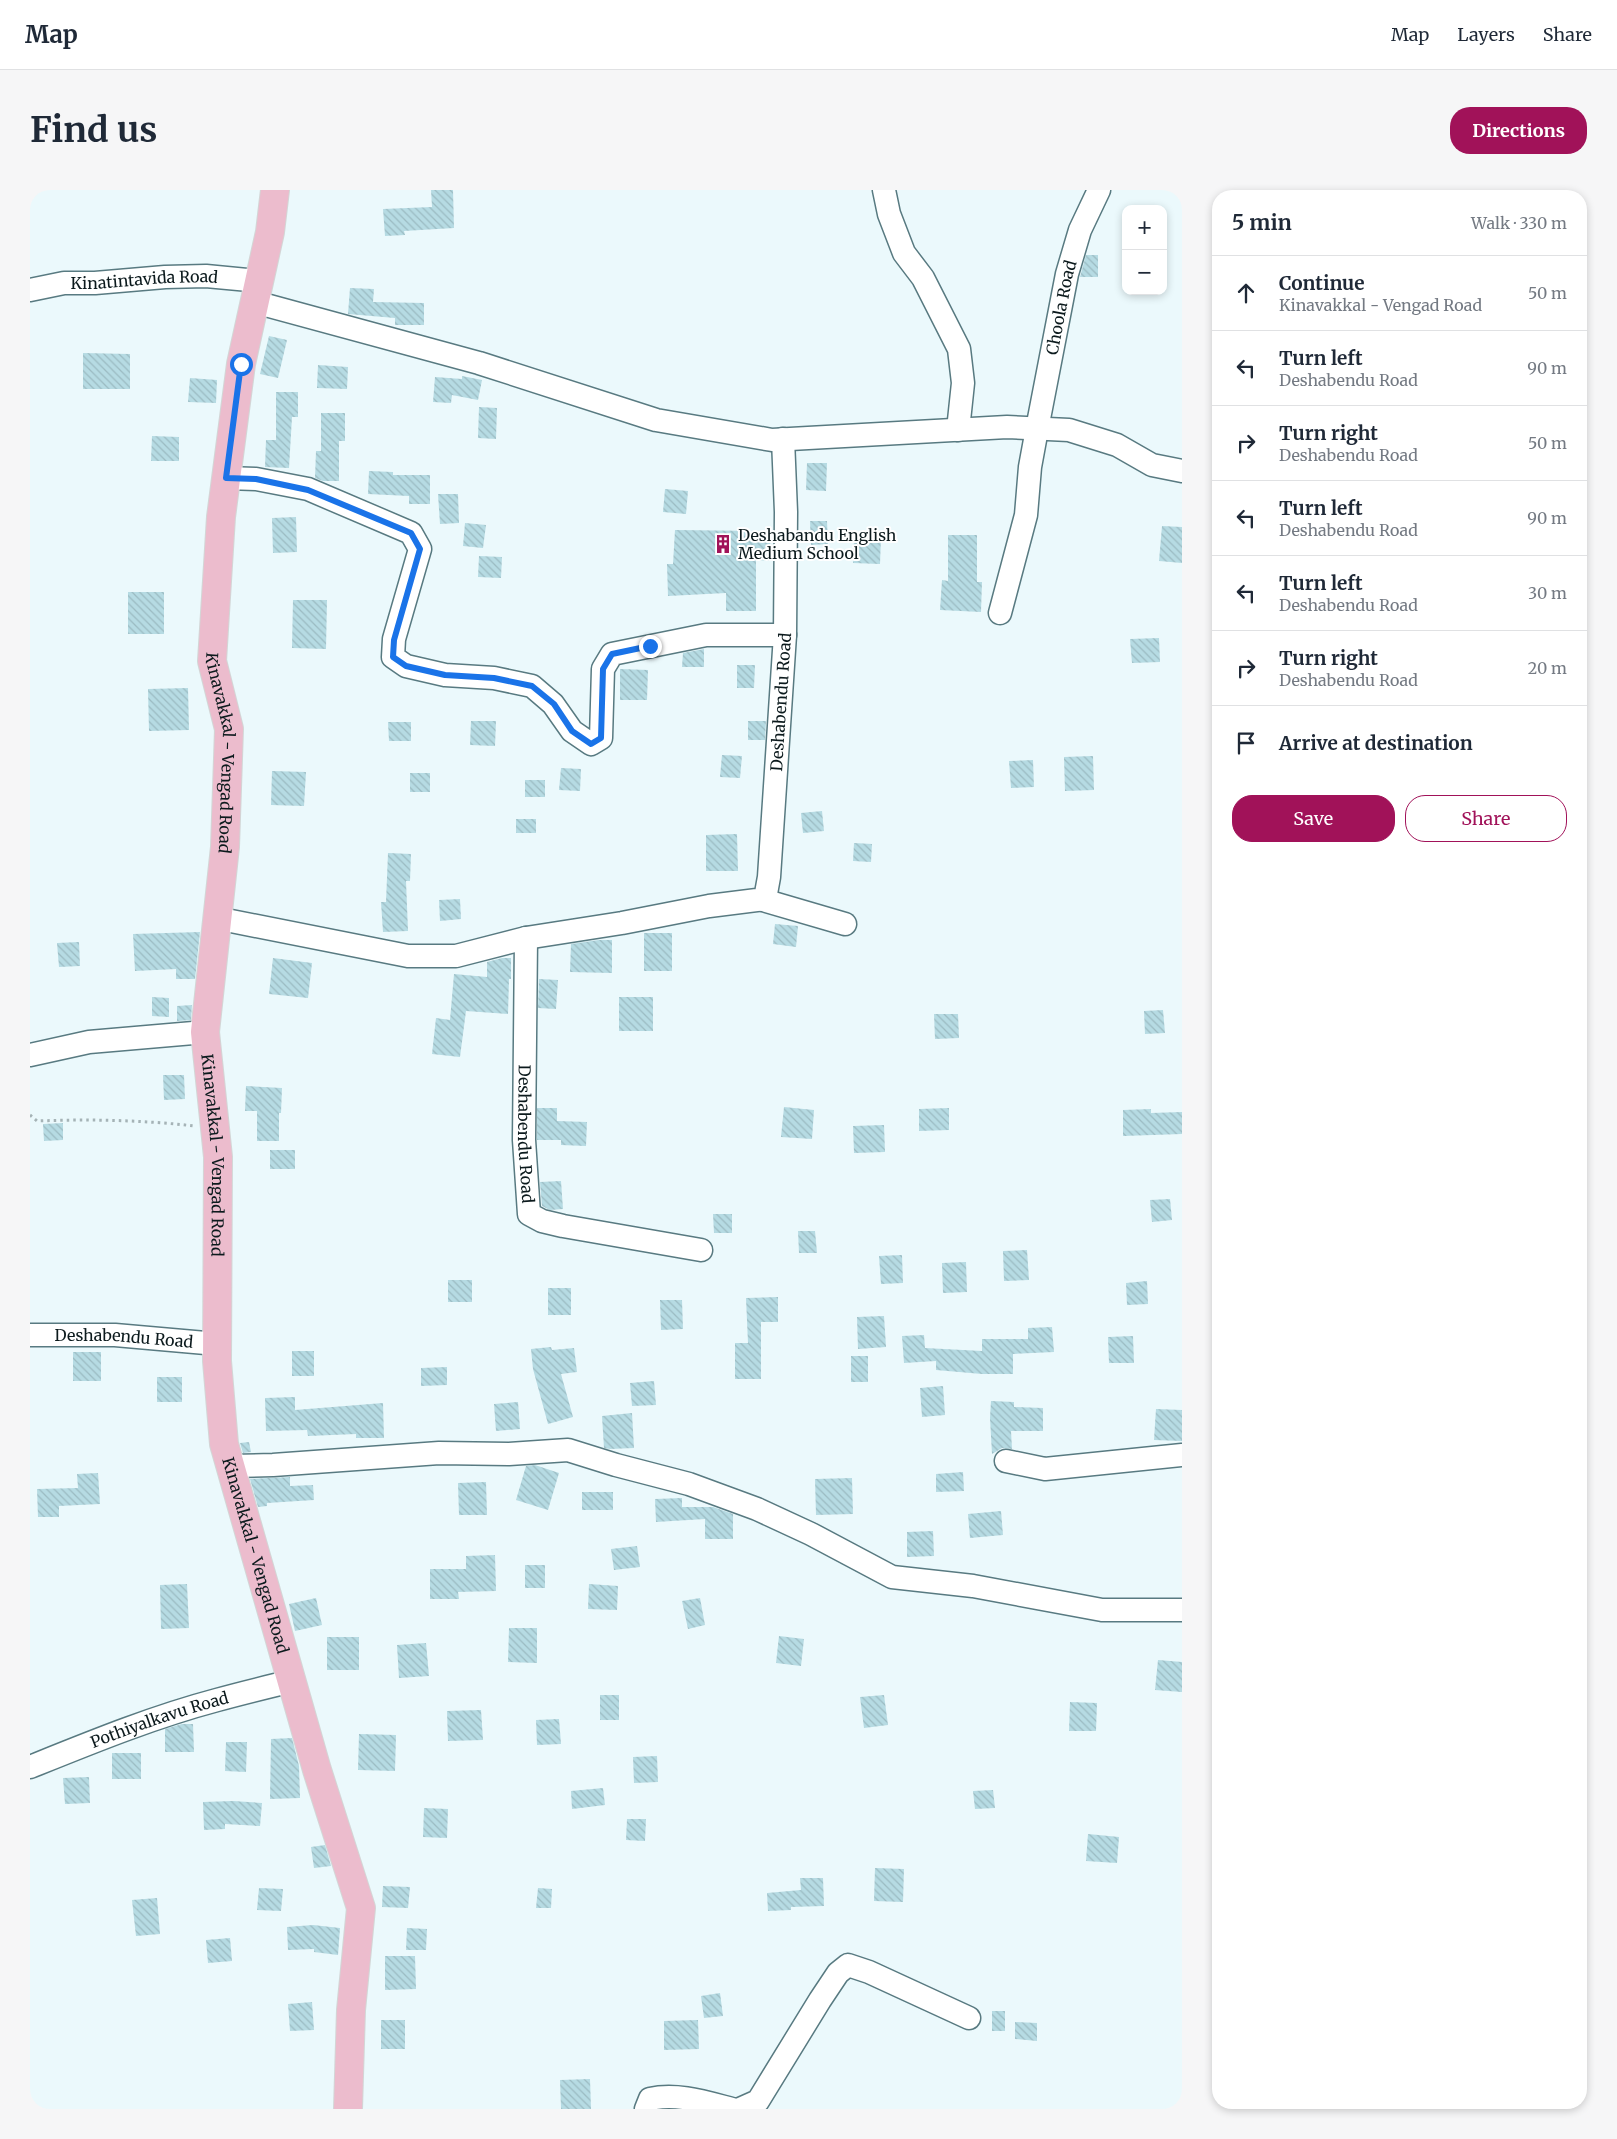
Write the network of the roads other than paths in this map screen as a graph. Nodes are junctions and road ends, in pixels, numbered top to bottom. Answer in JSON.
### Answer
{"nodes":[{"id":1,"x":275,"y":190,"type":"edge"},
{"id":2,"x":884,"y":190,"type":"edge"},
{"id":3,"x":1099,"y":190,"type":"edge"},
{"id":4,"x":30,"y":290,"type":"edge"},
{"id":5,"x":257,"y":291,"type":"junction"},
{"id":6,"x":1037,"y":429,"type":"junction"},
{"id":7,"x":958,"y":430,"type":"junction"},
{"id":8,"x":783,"y":439,"type":"junction"},
{"id":9,"x":1182,"y":470,"type":"edge"},
{"id":10,"x":226,"y":478,"type":"junction"},
{"id":11,"x":1000,"y":613,"type":"dead end"},
{"id":12,"x":785,"y":635,"type":"junction"},
{"id":13,"x":763,"y":900,"type":"junction"},
{"id":14,"x":216,"y":918,"type":"junction"},
{"id":15,"x":845,"y":924,"type":"dead end"},
{"id":16,"x":526,"y":938,"type":"junction"},
{"id":17,"x":205,"y":1032,"type":"junction"},
{"id":18,"x":30,"y":1055,"type":"edge"},
{"id":19,"x":701,"y":1250,"type":"dead end"},
{"id":20,"x":30,"y":1335,"type":"edge"},
{"id":21,"x":217,"y":1344,"type":"junction"},
{"id":22,"x":1182,"y":1455,"type":"edge"},
{"id":23,"x":1006,"y":1461,"type":"dead end"},
{"id":24,"x":231,"y":1466,"type":"junction"},
{"id":25,"x":1182,"y":1610,"type":"edge"},
{"id":26,"x":292,"y":1682,"type":"junction"},
{"id":27,"x":30,"y":1766,"type":"edge"},
{"id":28,"x":969,"y":2018,"type":"dead end"},
{"id":29,"x":742,"y":2108,"type":"edge"},
{"id":30,"x":348,"y":2109,"type":"edge"},
{"id":31,"x":646,"y":2109,"type":"edge"}],
"edges":[{"from":1,"to":5,"type":"main road","name":"Kinavakkal - Vengad Road"},
{"from":2,"to":7,"type":"street"},
{"from":3,"to":6,"type":"street","name":"Choola Road"},
{"from":4,"to":5,"type":"street","name":"Kinatintavida Road"},
{"from":5,"to":8,"type":"street","name":"Kinatintavida Road"},
{"from":5,"to":10,"type":"main road","name":"Kinavakkal - Vengad Road"},
{"from":6,"to":7,"type":"street","name":"Kinatintavida Road"},
{"from":6,"to":9,"type":"street","name":"Kinatintavida Road"},
{"from":6,"to":11,"type":"street"},
{"from":7,"to":8,"type":"street","name":"Kinatintavida Road"},
{"from":8,"to":12,"type":"street"},
{"from":10,"to":12,"type":"street","name":"Deshabendu Road"},
{"from":10,"to":14,"type":"main road","name":"Kinavakkal - Vengad Road"},
{"from":12,"to":13,"type":"street","name":"Deshabendu Road"},
{"from":13,"to":15,"type":"street"},
{"from":13,"to":16,"type":"street"},
{"from":14,"to":16,"type":"street"},
{"from":14,"to":17,"type":"main road","name":"Kinavakkal - Vengad Road"},
{"from":16,"to":19,"type":"street","name":"Deshabendu Road"},
{"from":17,"to":18,"type":"street"},
{"from":17,"to":21,"type":"main road","name":"Kinavakkal - Vengad Road"},
{"from":20,"to":21,"type":"street","name":"Deshabendu Road"},
{"from":21,"to":24,"type":"main road","name":"Kinavakkal - Vengad Road"},
{"from":22,"to":23,"type":"street"},
{"from":24,"to":25,"type":"street"},
{"from":24,"to":26,"type":"main road","name":"Kinavakkal - Vengad Road"},
{"from":26,"to":27,"type":"street","name":"Pothiyalkavu Road"},
{"from":26,"to":30,"type":"main road","name":"Kinavakkal - Vengad Road"},
{"from":28,"to":29,"type":"street"},
{"from":29,"to":31,"type":"street"}]}
